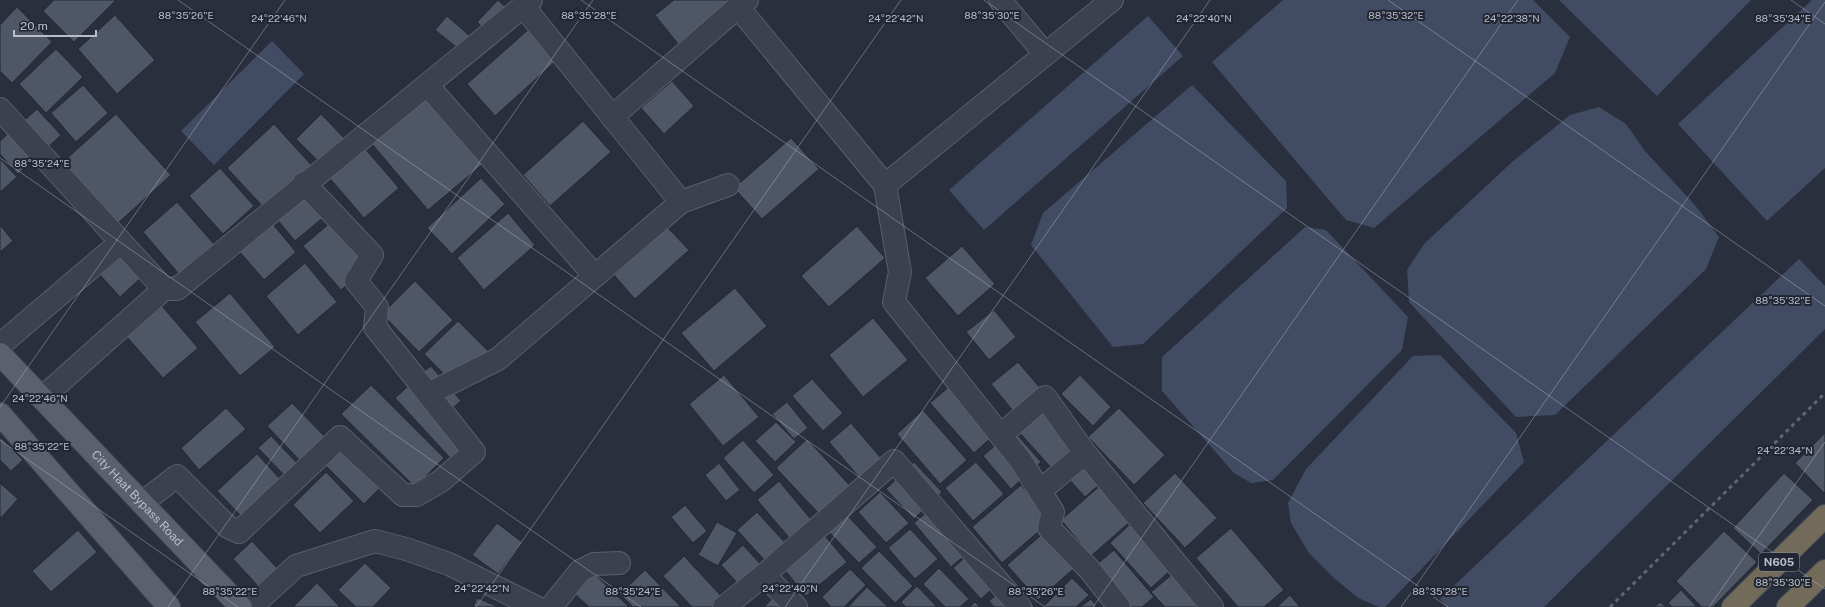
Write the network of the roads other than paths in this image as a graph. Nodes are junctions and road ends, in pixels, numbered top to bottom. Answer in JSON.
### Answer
{"nodes":[{"id":1,"x":1000,"y":0,"type":"edge"},
{"id":2,"x":1112,"y":0,"type":"edge"},
{"id":3,"x":527,"y":3,"type":"edge"},
{"id":4,"x":743,"y":4,"type":"edge"},
{"id":5,"x":1045,"y":54,"type":"junction"},
{"id":6,"x":427,"y":85,"type":"junction"},
{"id":7,"x":0,"y":109,"type":"edge"},
{"id":8,"x":612,"y":117,"type":"junction"},
{"id":9,"x":304,"y":183,"type":"junction"},
{"id":10,"x":728,"y":185,"type":"dead end"},
{"id":11,"x":885,"y":185,"type":"junction"},
{"id":12,"x":681,"y":202,"type":"junction"},
{"id":13,"x":121,"y":242,"type":"junction"},
{"id":14,"x":595,"y":276,"type":"junction"},
{"id":15,"x":164,"y":289,"type":"junction"},
{"id":16,"x":0,"y":344,"type":"edge"},
{"id":17,"x":0,"y":354,"type":"edge"},
{"id":18,"x":428,"y":394,"type":"junction"},
{"id":19,"x":42,"y":398,"type":"junction"},
{"id":20,"x":0,"y":414,"type":"edge"},
{"id":21,"x":1001,"y":435,"type":"junction"},
{"id":22,"x":1085,"y":453,"type":"junction"},
{"id":23,"x":1040,"y":491,"type":"junction"},
{"id":24,"x":142,"y":503,"type":"junction"},
{"id":25,"x":1825,"y":516,"type":"edge"},
{"id":26,"x":619,"y":563,"type":"dead end"},
{"id":27,"x":1825,"y":571,"type":"edge"},
{"id":28,"x":764,"y":575,"type":"junction"},
{"id":29,"x":170,"y":607,"type":"edge"},
{"id":30,"x":242,"y":607,"type":"edge"},
{"id":31,"x":251,"y":607,"type":"edge"},
{"id":32,"x":536,"y":607,"type":"edge"},
{"id":33,"x":551,"y":607,"type":"edge"},
{"id":34,"x":724,"y":607,"type":"edge"},
{"id":35,"x":796,"y":607,"type":"edge"},
{"id":36,"x":1020,"y":607,"type":"edge"},
{"id":37,"x":1120,"y":607,"type":"edge"},
{"id":38,"x":1212,"y":607,"type":"edge"},
{"id":39,"x":1733,"y":607,"type":"edge"},
{"id":40,"x":1788,"y":607,"type":"edge"}],
"edges":[{"from":1,"to":5,"type":"street"},
{"from":2,"to":5,"type":"street"},
{"from":3,"to":6,"type":"street"},
{"from":3,"to":8,"type":"street"},
{"from":4,"to":8,"type":"street"},
{"from":4,"to":11,"type":"street"},
{"from":5,"to":11,"type":"street"},
{"from":6,"to":9,"type":"street"},
{"from":6,"to":14,"type":"street"},
{"from":7,"to":13,"type":"street"},
{"from":8,"to":12,"type":"street"},
{"from":9,"to":15,"type":"street"},
{"from":9,"to":18,"type":"street"},
{"from":10,"to":12,"type":"street"},
{"from":11,"to":21,"type":"street"},
{"from":12,"to":14,"type":"street"},
{"from":13,"to":15,"type":"street"},
{"from":13,"to":16,"type":"street"},
{"from":14,"to":18,"type":"street"},
{"from":15,"to":19,"type":"street"},
{"from":17,"to":19,"type":"main road","name":"City Haat Bypass Road"},
{"from":18,"to":24,"type":"street"},
{"from":19,"to":24,"type":"main road","name":"City Haat Bypass Road"},
{"from":20,"to":29,"type":"main road"},
{"from":21,"to":22,"type":"street"},
{"from":21,"to":23,"type":"street"},
{"from":22,"to":23,"type":"street"},
{"from":22,"to":38,"type":"street"},
{"from":23,"to":37,"type":"street"},
{"from":24,"to":30,"type":"main road","name":"City Haat Bypass Road"},
{"from":25,"to":39,"type":"highway","number":"N605"},
{"from":26,"to":33,"type":"street"},
{"from":27,"to":40,"type":"highway","number":"N605"},
{"from":28,"to":34,"type":"street"},
{"from":28,"to":35,"type":"street"},
{"from":28,"to":36,"type":"street"},
{"from":31,"to":32,"type":"street"}]}
